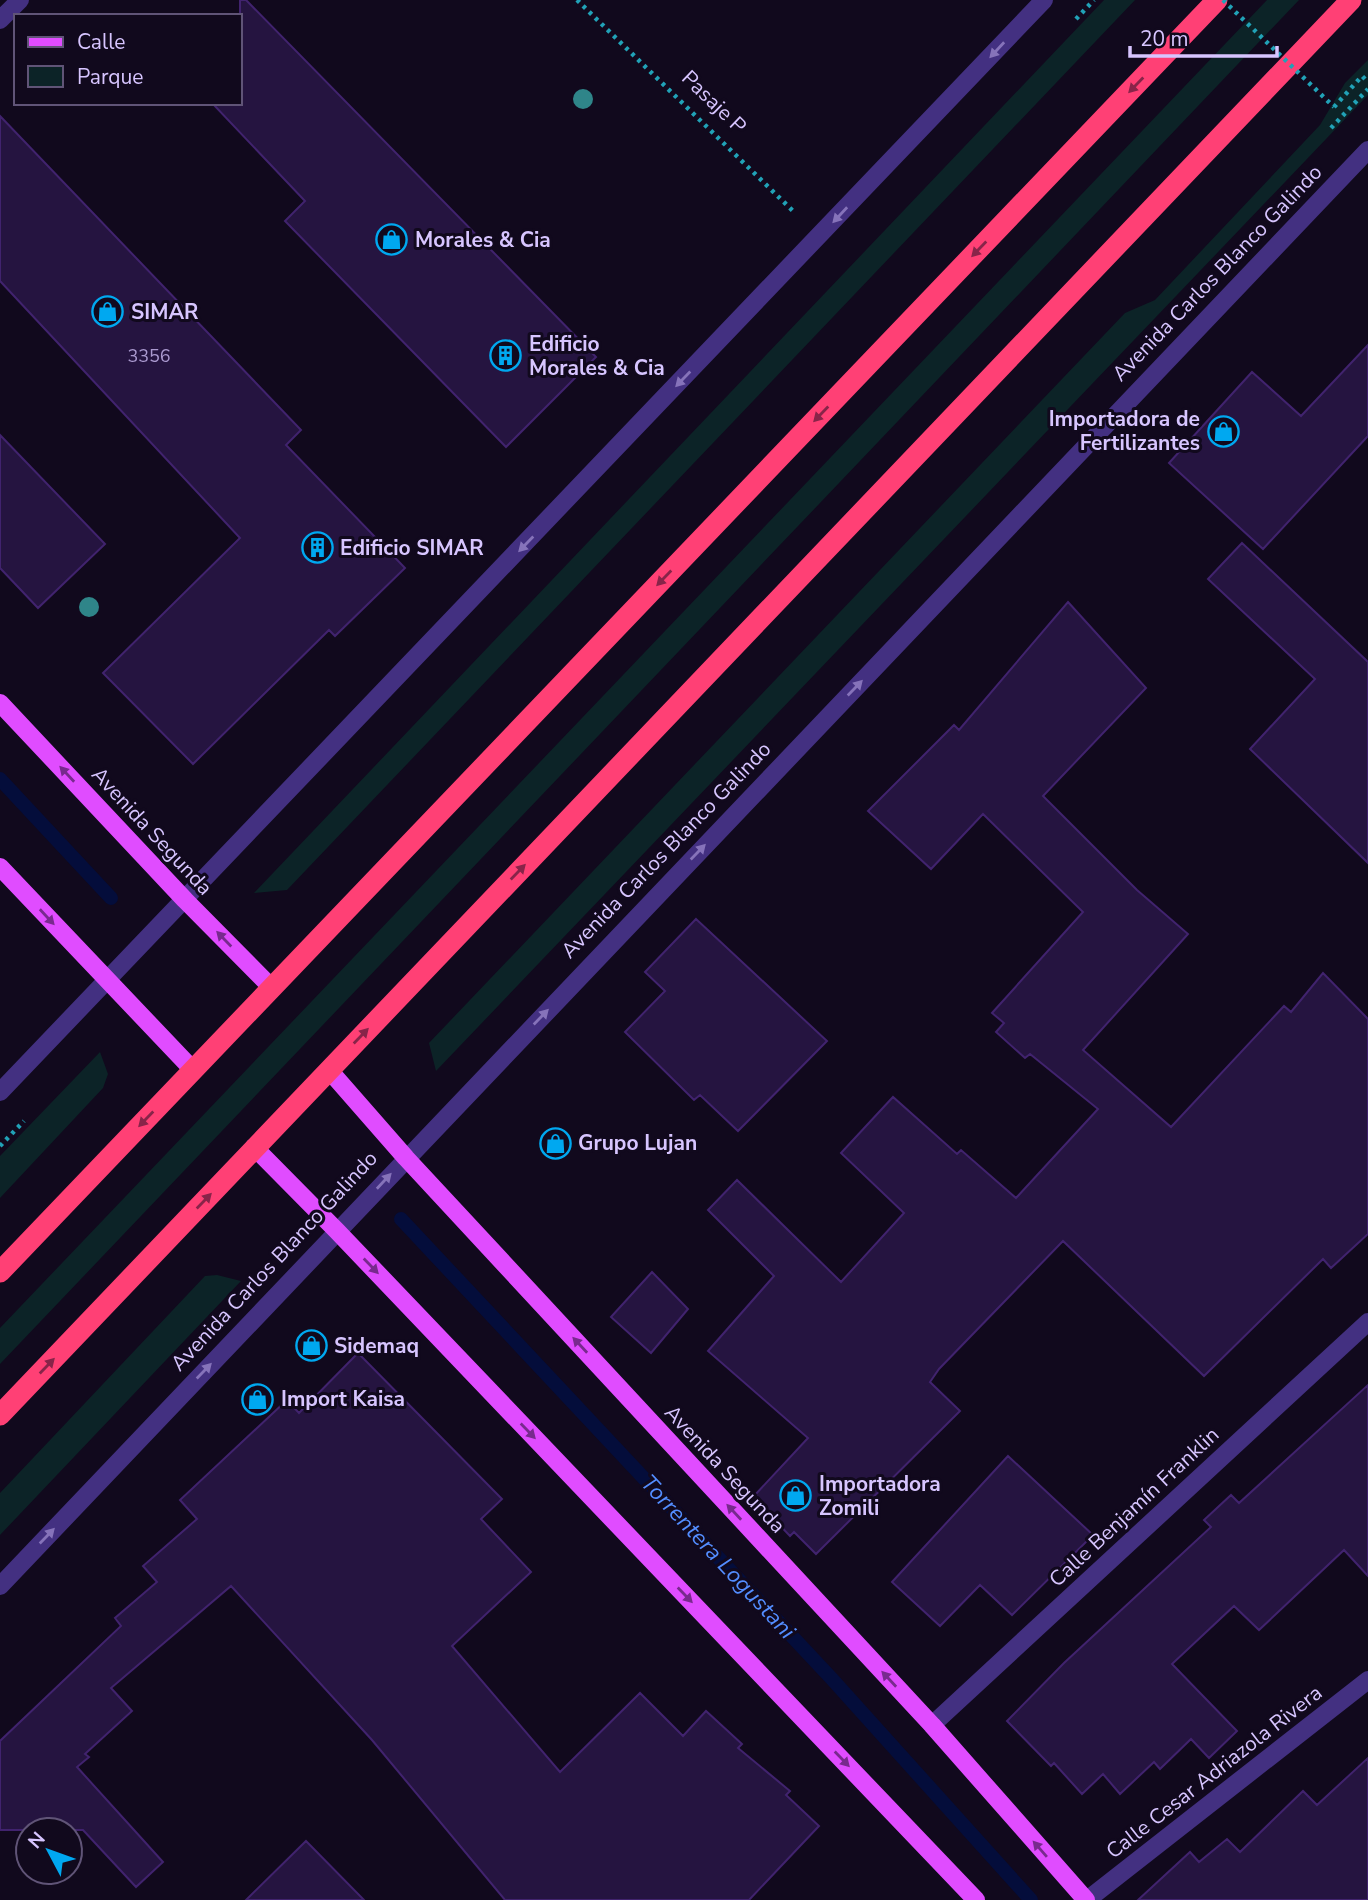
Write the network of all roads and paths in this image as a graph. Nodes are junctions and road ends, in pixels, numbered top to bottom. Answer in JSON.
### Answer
{"nodes":[{"id":1,"x":20,"y":0,"type":"edge"},
{"id":2,"x":577,"y":0,"type":"edge"},
{"id":3,"x":1044,"y":0,"type":"edge"},
{"id":4,"x":1217,"y":0,"type":"edge"},
{"id":5,"x":1223,"y":0,"type":"edge"},
{"id":6,"x":1350,"y":0,"type":"edge"},
{"id":7,"x":0,"y":20,"type":"edge"},
{"id":8,"x":1368,"y":82,"type":"edge"},
{"id":9,"x":1368,"y":89,"type":"edge"},
{"id":10,"x":1331,"y":128,"type":"dead end"},
{"id":11,"x":1368,"y":150,"type":"edge"},
{"id":12,"x":820,"y":236,"type":"junction"},
{"id":13,"x":0,"y":703,"type":"edge"},
{"id":14,"x":0,"y":867,"type":"edge"},
{"id":15,"x":185,"y":900,"type":"junction"},
{"id":16,"x":106,"y":981,"type":"junction"},
{"id":17,"x":272,"y":988,"type":"junction"},
{"id":18,"x":193,"y":1070,"type":"junction"},
{"id":19,"x":329,"y":1070,"type":"junction"},
{"id":20,"x":0,"y":1093,"type":"edge"},
{"id":21,"x":254,"y":1147,"type":"junction"},
{"id":22,"x":406,"y":1158,"type":"junction"},
{"id":23,"x":337,"y":1231,"type":"junction"},
{"id":24,"x":0,"y":1272,"type":"edge"},
{"id":25,"x":1368,"y":1322,"type":"edge"},
{"id":26,"x":0,"y":1415,"type":"edge"},
{"id":27,"x":0,"y":1586,"type":"edge"},
{"id":28,"x":1368,"y":1680,"type":"edge"},
{"id":29,"x":932,"y":1725,"type":"junction"},
{"id":30,"x":976,"y":1900,"type":"edge"},
{"id":31,"x":1086,"y":1900,"type":"edge"}],
"edges":[{"from":1,"to":7,"type":"street"},
{"from":2,"to":12,"type":"path","name":"Pasaje P"},
{"from":3,"to":12,"type":"street","one_way":true},
{"from":4,"to":17,"type":"highway","one_way":true},
{"from":5,"to":8,"type":"path","bridge":true},
{"from":19,"to":6,"type":"highway","one_way":true},
{"from":9,"to":10,"type":"path"},
{"from":22,"to":11,"type":"street","name":"Avenida Carlos Blanco Galindo","one_way":true},
{"from":12,"to":15,"type":"street","one_way":true},
{"from":15,"to":13,"type":"main road","name":"Avenida Segunda","one_way":true},
{"from":14,"to":16,"type":"main road","one_way":true},
{"from":15,"to":16,"type":"street"},
{"from":17,"to":15,"type":"main road","name":"Avenida Segunda","one_way":true},
{"from":16,"to":18,"type":"main road"},
{"from":16,"to":20,"type":"street"},
{"from":17,"to":18,"type":"highway"},
{"from":18,"to":24,"type":"highway","one_way":true},
{"from":19,"to":21,"type":"highway"},
{"from":19,"to":22,"type":"main road","name":"Avenida Segunda"},
{"from":21,"to":23,"type":"main road"},
{"from":26,"to":21,"type":"highway","one_way":true},
{"from":23,"to":22,"type":"street","name":"Avenida Carlos Blanco Galindo","one_way":true},
{"from":29,"to":22,"type":"main road","name":"Avenida Segunda","one_way":true},
{"from":27,"to":23,"type":"street","name":"Avenida Carlos Blanco Galindo","one_way":true},
{"from":23,"to":30,"type":"main road","one_way":true},
{"from":25,"to":29,"type":"street","name":"Calle Benjamín Franklin"},
{"from":28,"to":31,"type":"street","name":"Calle Cesar Adriazola Rivera"},
{"from":31,"to":29,"type":"main road","name":"Avenida Segunda","one_way":true}]}
